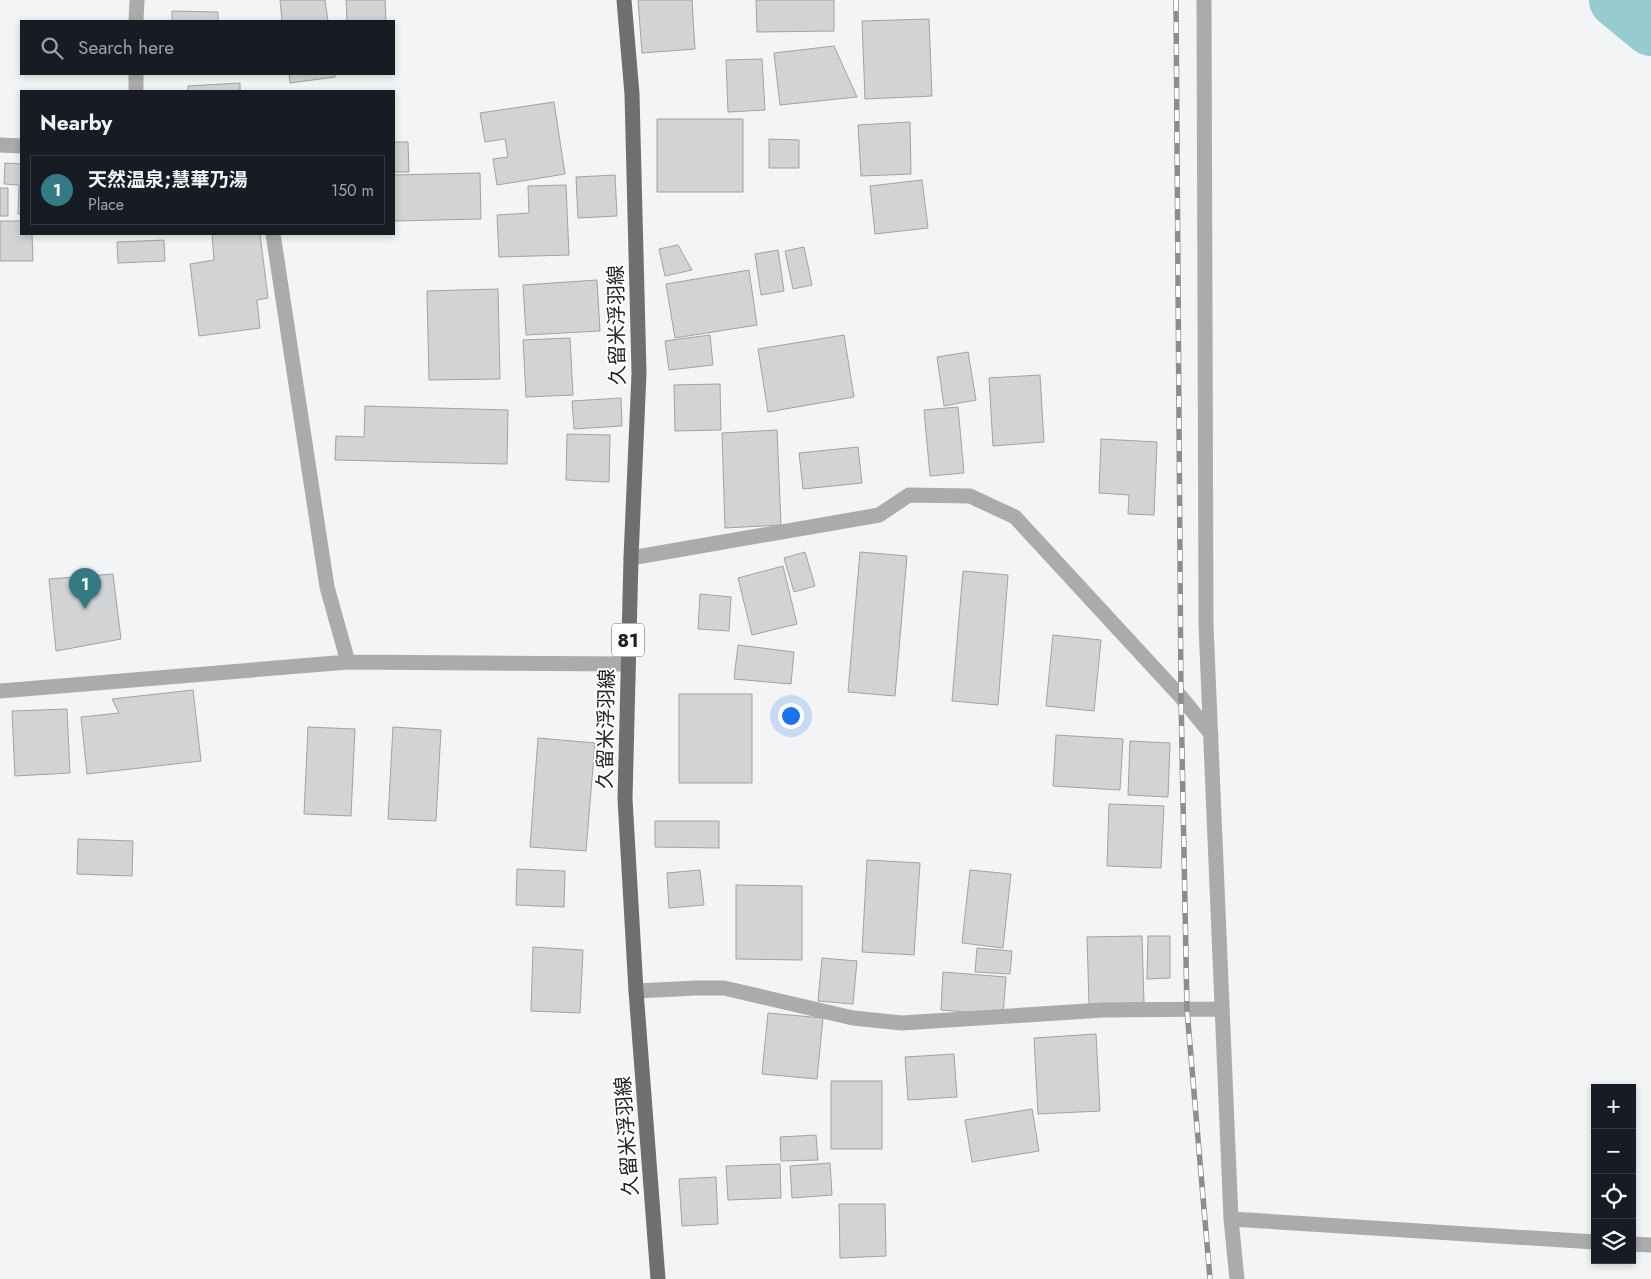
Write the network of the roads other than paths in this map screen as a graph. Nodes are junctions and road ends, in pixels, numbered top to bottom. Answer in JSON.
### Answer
{"nodes":[{"id":1,"x":137,"y":0,"type":"edge"},
{"id":2,"x":624,"y":0,"type":"edge"},
{"id":3,"x":1204,"y":0,"type":"edge"},
{"id":4,"x":136,"y":20,"type":"edge"},
{"id":5,"x":136,"y":75,"type":"edge"},
{"id":6,"x":136,"y":90,"type":"edge"},
{"id":7,"x":0,"y":145,"type":"edge"},
{"id":8,"x":20,"y":146,"type":"edge"},
{"id":9,"x":273,"y":235,"type":"edge"},
{"id":10,"x":630,"y":558,"type":"junction"},
{"id":11,"x":348,"y":662,"type":"junction"},
{"id":12,"x":627,"y":664,"type":"junction"},
{"id":13,"x":0,"y":691,"type":"edge"},
{"id":14,"x":1211,"y":734,"type":"junction"},
{"id":15,"x":636,"y":991,"type":"junction"},
{"id":16,"x":1222,"y":1009,"type":"junction"},
{"id":17,"x":1231,"y":1219,"type":"junction"},
{"id":18,"x":1591,"y":1242,"type":"edge"},
{"id":19,"x":1636,"y":1244,"type":"edge"},
{"id":20,"x":1651,"y":1245,"type":"edge"},
{"id":21,"x":658,"y":1279,"type":"edge"},
{"id":22,"x":1237,"y":1279,"type":"edge"}],
"edges":[{"from":1,"to":4,"type":"street"},
{"from":2,"to":10,"type":"main road","name":"久留米浮羽線","number":"81"},
{"from":3,"to":14,"type":"street"},
{"from":5,"to":6,"type":"street"},
{"from":7,"to":8,"type":"street"},
{"from":9,"to":11,"type":"street"},
{"from":10,"to":12,"type":"main road","name":"久留米浮羽線","number":"81"},
{"from":10,"to":14,"type":"street"},
{"from":11,"to":12,"type":"street"},
{"from":11,"to":13,"type":"street"},
{"from":12,"to":15,"type":"main road","name":"久留米浮羽線","number":"81"},
{"from":14,"to":16,"type":"street"},
{"from":15,"to":16,"type":"street"},
{"from":15,"to":21,"type":"main road","name":"久留米浮羽線","number":"81"},
{"from":16,"to":17,"type":"street"},
{"from":17,"to":18,"type":"street"},
{"from":17,"to":22,"type":"street"},
{"from":19,"to":20,"type":"street"}]}
